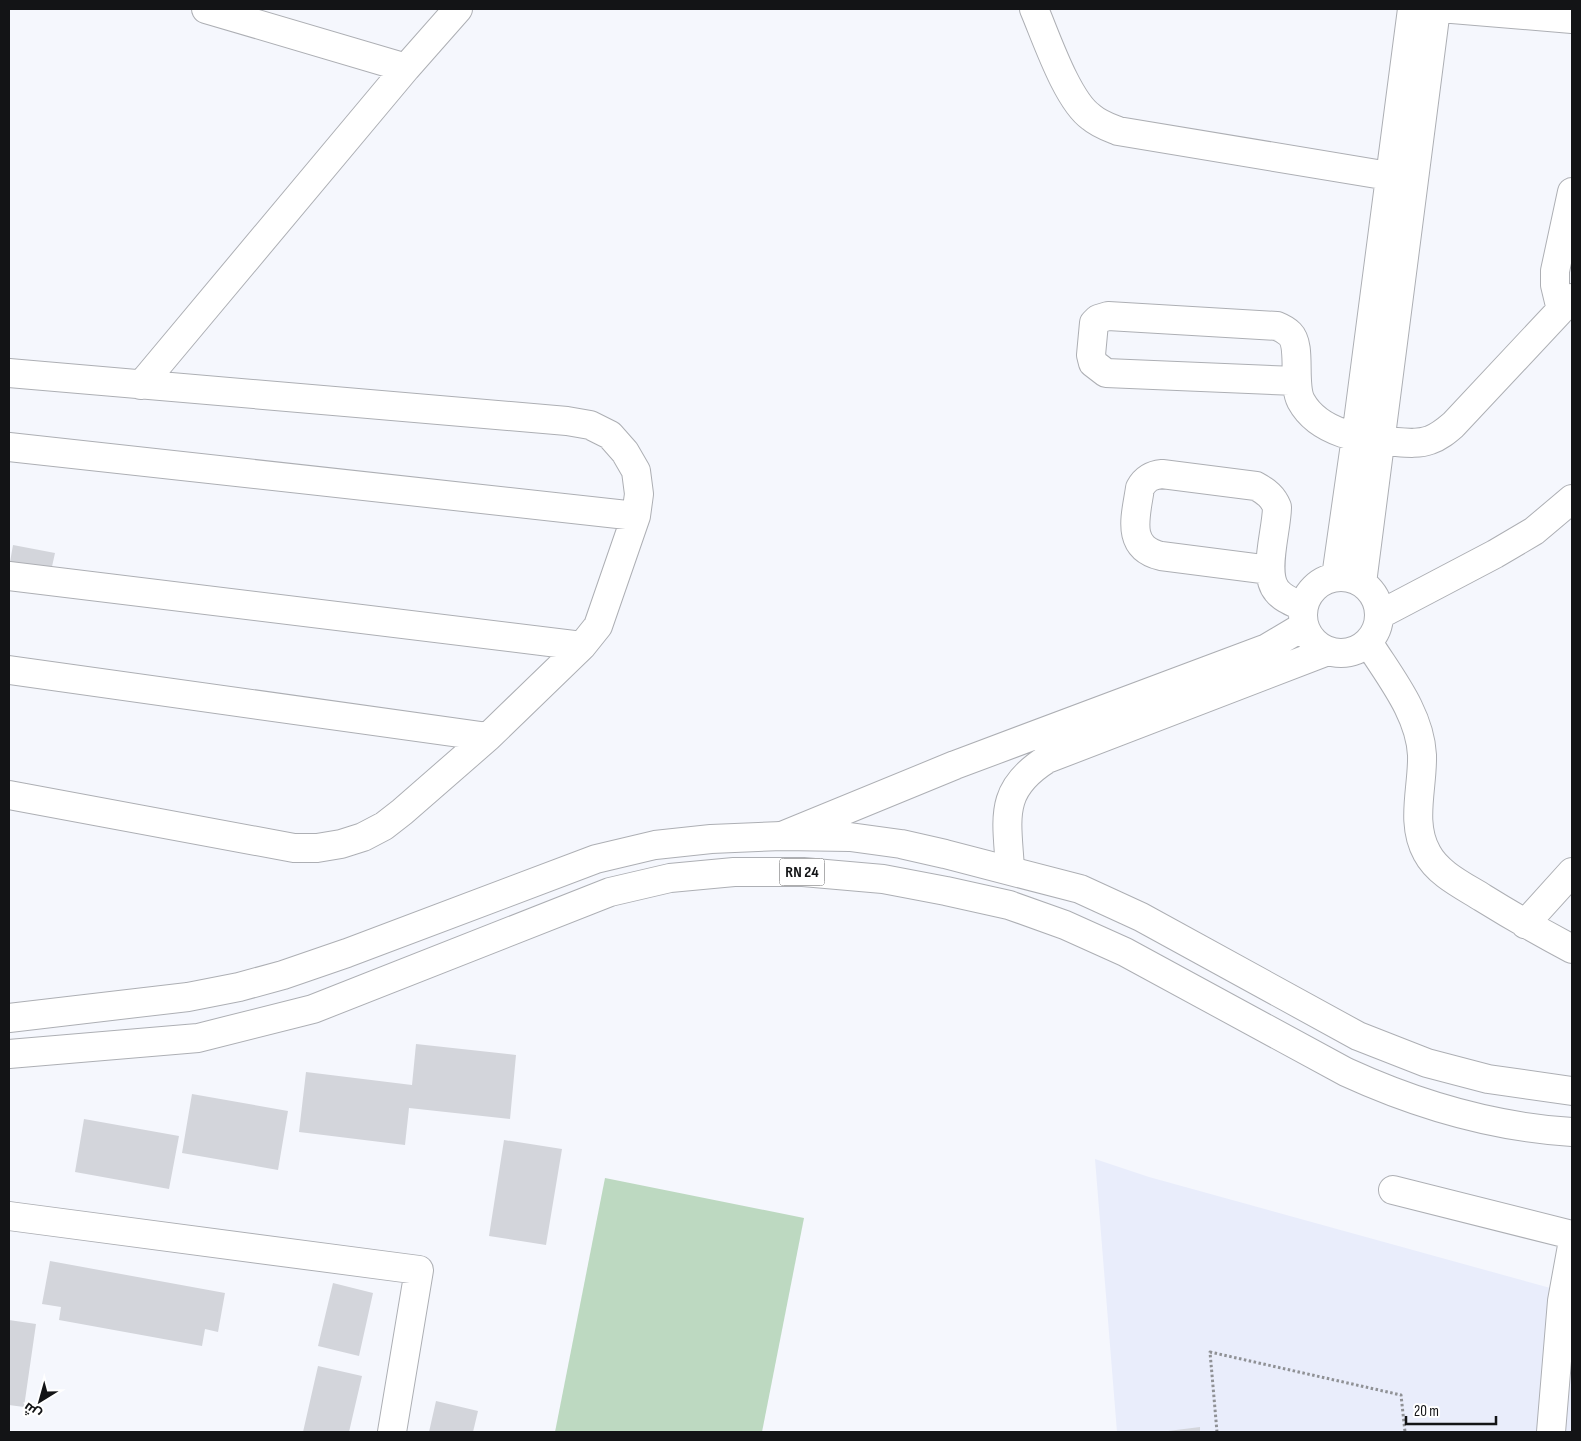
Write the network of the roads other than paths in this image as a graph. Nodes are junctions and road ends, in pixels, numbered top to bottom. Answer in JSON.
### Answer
{"nodes":[{"id":1,"x":206,"y":9,"type":"edge"},
{"id":2,"x":458,"y":9,"type":"edge"},
{"id":3,"x":1034,"y":9,"type":"edge"},
{"id":4,"x":1412,"y":9,"type":"edge"},
{"id":5,"x":1436,"y":9,"type":"edge"},
{"id":6,"x":1452,"y":9,"type":"edge"},
{"id":7,"x":1572,"y":19,"type":"edge"},
{"id":8,"x":406,"y":68,"type":"junction"},
{"id":9,"x":1402,"y":178,"type":"junction"},
{"id":10,"x":1572,"y":192,"type":"edge"},
{"id":11,"x":1567,"y":304,"type":"edge"},
{"id":12,"x":9,"y":373,"type":"edge"},
{"id":13,"x":1296,"y":381,"type":"junction"},
{"id":14,"x":140,"y":385,"type":"junction"},
{"id":15,"x":1368,"y":439,"type":"junction"},
{"id":16,"x":9,"y":447,"type":"edge"},
{"id":17,"x":1572,"y":499,"type":"edge"},
{"id":18,"x":636,"y":516,"type":"junction"},
{"id":19,"x":1270,"y":570,"type":"junction"},
{"id":20,"x":9,"y":576,"type":"edge"},
{"id":21,"x":1349,"y":580,"type":"junction"},
{"id":22,"x":1379,"y":615,"type":"junction"},
{"id":23,"x":1304,"y":616,"type":"junction"},
{"id":24,"x":1368,"y":642,"type":"junction"},
{"id":25,"x":582,"y":646,"type":"junction"},
{"id":26,"x":1328,"y":651,"type":"junction"},
{"id":27,"x":9,"y":670,"type":"edge"},
{"id":28,"x":488,"y":737,"type":"junction"},
{"id":29,"x":9,"y":795,"type":"edge"},
{"id":30,"x":782,"y":836,"type":"junction"},
{"id":31,"x":1010,"y":869,"type":"junction"},
{"id":32,"x":1572,"y":872,"type":"edge"},
{"id":33,"x":1525,"y":924,"type":"junction"},
{"id":34,"x":1572,"y":950,"type":"edge"},
{"id":35,"x":9,"y":1018,"type":"edge"},
{"id":36,"x":9,"y":1054,"type":"edge"},
{"id":37,"x":1572,"y":1091,"type":"edge"},
{"id":38,"x":1572,"y":1132,"type":"edge"},
{"id":39,"x":1393,"y":1190,"type":"dead end"},
{"id":40,"x":9,"y":1216,"type":"edge"},
{"id":41,"x":1572,"y":1235,"type":"edge"},
{"id":42,"x":1572,"y":1246,"type":"edge"},
{"id":43,"x":392,"y":1432,"type":"edge"},
{"id":44,"x":1551,"y":1432,"type":"edge"}],
"edges":[{"from":1,"to":8,"type":"main road"},
{"from":2,"to":8,"type":"main road"},
{"from":3,"to":9,"type":"main road"},
{"from":4,"to":9,"type":"main road"},
{"from":5,"to":9,"type":"main road"},
{"from":6,"to":7,"type":"main road"},
{"from":8,"to":14,"type":"main road"},
{"from":9,"to":15,"type":"main road"},
{"from":10,"to":11,"type":"main road"},
{"from":11,"to":15,"type":"main road"},
{"from":12,"to":14,"type":"main road"},
{"from":13,"to":13,"type":"main road"},
{"from":13,"to":15,"type":"main road"},
{"from":14,"to":18,"type":"main road"},
{"from":15,"to":21,"type":"main road"},
{"from":16,"to":18,"type":"main road"},
{"from":17,"to":22,"type":"main road"},
{"from":18,"to":25,"type":"main road"},
{"from":19,"to":19,"type":"main road"},
{"from":19,"to":23,"type":"main road"},
{"from":20,"to":25,"type":"main road"},
{"from":21,"to":22,"type":"main road"},
{"from":21,"to":23,"type":"main road"},
{"from":22,"to":24,"type":"main road"},
{"from":23,"to":26,"type":"main road"},
{"from":23,"to":30,"type":"main road"},
{"from":24,"to":26,"type":"main road"},
{"from":24,"to":33,"type":"main road"},
{"from":25,"to":28,"type":"main road"},
{"from":26,"to":31,"type":"main road"},
{"from":27,"to":28,"type":"main road"},
{"from":28,"to":29,"type":"main road"},
{"from":30,"to":31,"type":"main road","number":"RN 24"},
{"from":30,"to":35,"type":"main road","number":"RN 24"},
{"from":31,"to":37,"type":"main road","number":"RN 24"},
{"from":32,"to":33,"type":"main road"},
{"from":33,"to":34,"type":"main road"},
{"from":36,"to":38,"type":"main road","number":"RN 24"},
{"from":39,"to":41,"type":"main road"},
{"from":40,"to":43,"type":"main road"},
{"from":42,"to":44,"type":"main road"}]}
